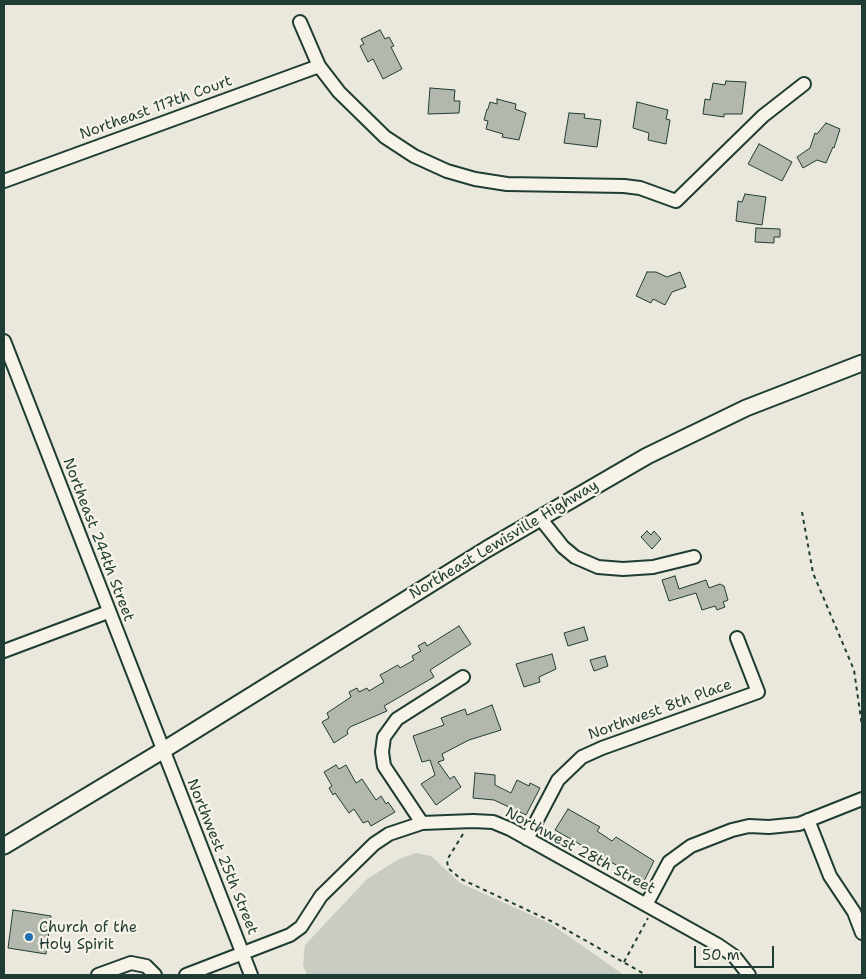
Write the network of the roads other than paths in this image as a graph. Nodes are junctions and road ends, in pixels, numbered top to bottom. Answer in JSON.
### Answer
{"nodes":[{"id":1,"x":300,"y":22,"type":"dead end"},
{"id":2,"x":319,"y":66,"type":"junction"},
{"id":3,"x":804,"y":84,"type":"dead end"},
{"id":4,"x":4,"y":181,"type":"edge"},
{"id":5,"x":4,"y":341,"type":"edge"},
{"id":6,"x":862,"y":363,"type":"edge"},
{"id":7,"x":540,"y":518,"type":"junction"},
{"id":8,"x":694,"y":557,"type":"dead end"},
{"id":9,"x":108,"y":612,"type":"junction"},
{"id":10,"x":737,"y":638,"type":"dead end"},
{"id":11,"x":4,"y":650,"type":"edge"},
{"id":12,"x":463,"y":677,"type":"dead end"},
{"id":13,"x":162,"y":751,"type":"junction"},
{"id":14,"x":862,"y":799,"type":"edge"},
{"id":15,"x":808,"y":820,"type":"junction"},
{"id":16,"x":422,"y":823,"type":"junction"},
{"id":17,"x":527,"y":839,"type":"junction"},
{"id":18,"x":4,"y":846,"type":"edge"},
{"id":19,"x":650,"y":907,"type":"junction"},
{"id":20,"x":862,"y":933,"type":"edge"},
{"id":21,"x":242,"y":953,"type":"junction"},
{"id":22,"x":98,"y":975,"type":"edge"},
{"id":23,"x":155,"y":975,"type":"edge"},
{"id":24,"x":186,"y":975,"type":"edge"},
{"id":25,"x":251,"y":975,"type":"edge"},
{"id":26,"x":749,"y":975,"type":"edge"}],
"edges":[{"from":1,"to":2,"type":"street"},
{"from":2,"to":3,"type":"street"},
{"from":2,"to":4,"type":"street","name":"Northeast 117th Court"},
{"from":5,"to":9,"type":"street","name":"Northeast 244th Street"},
{"from":6,"to":7,"type":"main road","name":"Northeast Lewisville Highway"},
{"from":7,"to":8,"type":"street"},
{"from":7,"to":13,"type":"main road","name":"Northeast Lewisville Highway"},
{"from":9,"to":11,"type":"street"},
{"from":9,"to":13,"type":"street","name":"Northeast 244th Street"},
{"from":10,"to":17,"type":"street","name":"Northwest 8th Place"},
{"from":12,"to":16,"type":"street"},
{"from":13,"to":18,"type":"main road","name":"Northeast Lewisville Highway"},
{"from":13,"to":21,"type":"street","name":"Northwest 25th Street"},
{"from":14,"to":15,"type":"street"},
{"from":15,"to":19,"type":"street"},
{"from":15,"to":20,"type":"street"},
{"from":16,"to":17,"type":"street","name":"Northwest 28th Street"},
{"from":16,"to":21,"type":"street","name":"Northwest 28th Street"},
{"from":17,"to":19,"type":"street","name":"Northwest 28th Street"},
{"from":19,"to":26,"type":"street","name":"Northwest 28th Street"},
{"from":21,"to":24,"type":"street","name":"Northwest 28th Street"},
{"from":21,"to":25,"type":"street","name":"Northwest 25th Street"},
{"from":22,"to":23,"type":"street"}]}
